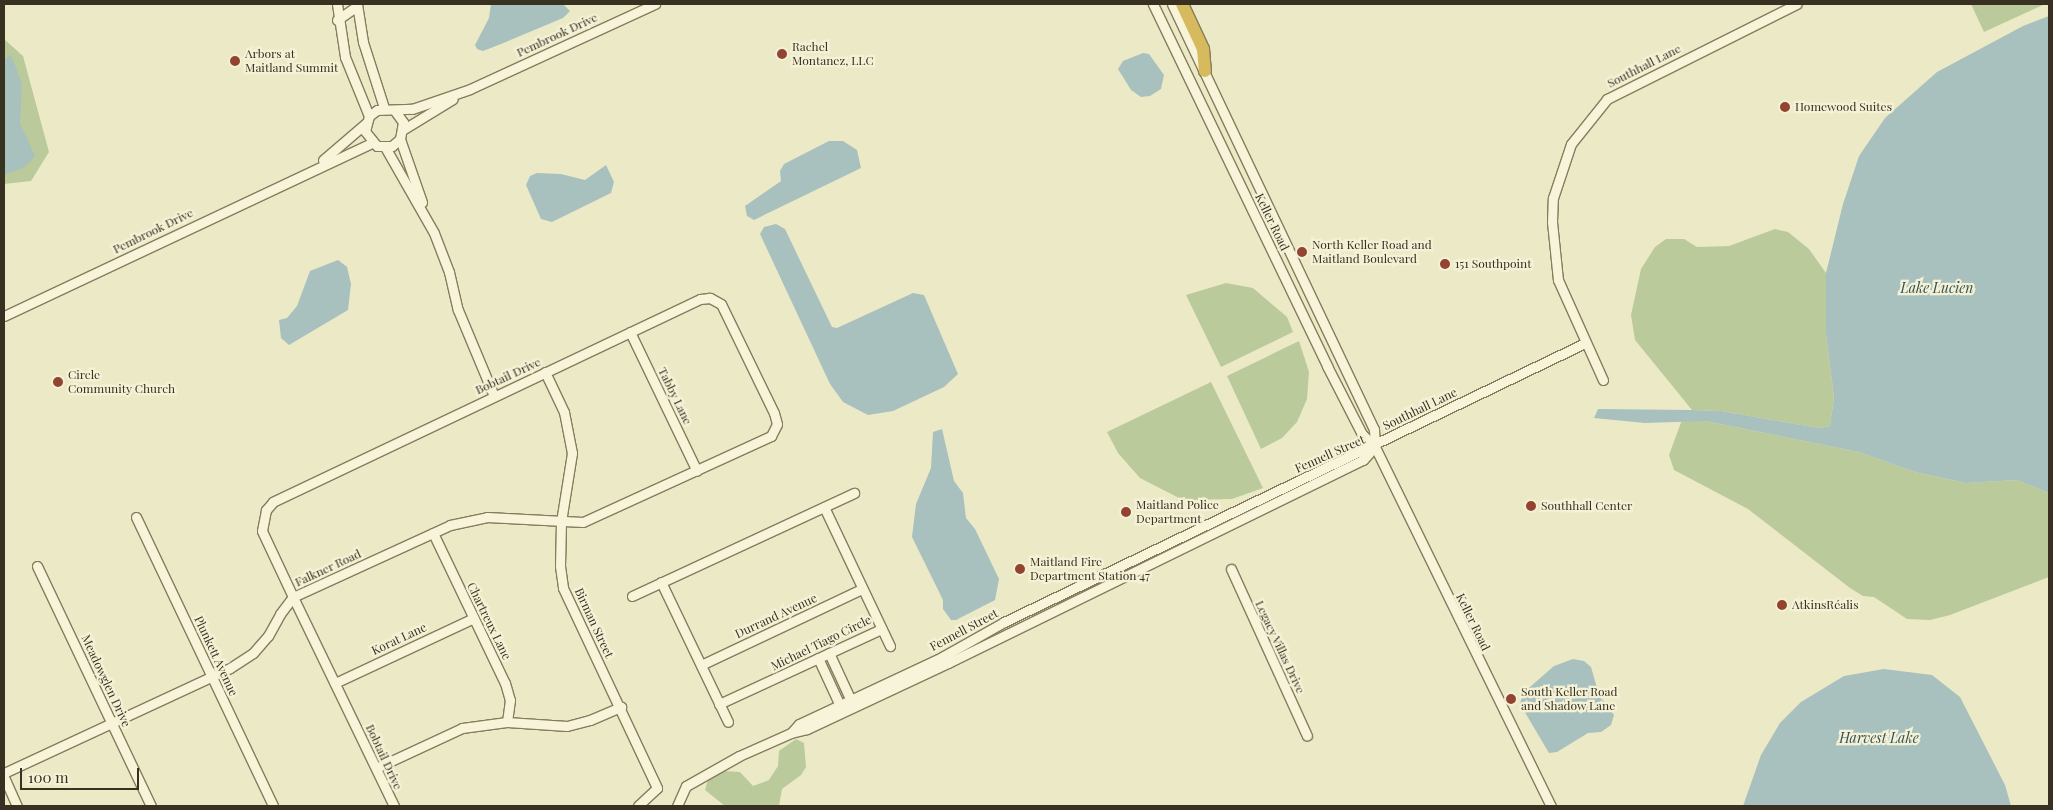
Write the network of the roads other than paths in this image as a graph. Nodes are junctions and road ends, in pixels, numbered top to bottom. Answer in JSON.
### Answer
{"nodes":[{"id":1,"x":653,"y":4,"type":"edge"},
{"id":2,"x":1153,"y":4,"type":"edge"},
{"id":3,"x":1172,"y":4,"type":"edge"},
{"id":4,"x":1182,"y":4,"type":"edge"},
{"id":5,"x":1797,"y":4,"type":"edge"},
{"id":6,"x":357,"y":5,"type":"edge"},
{"id":7,"x":337,"y":11,"type":"edge"},
{"id":8,"x":1205,"y":71,"type":"junction"},
{"id":9,"x":470,"y":89,"type":"junction"},
{"id":10,"x":1214,"y":90,"type":"junction"},
{"id":11,"x":1196,"y":92,"type":"junction"},
{"id":12,"x":1201,"y":104,"type":"junction"},
{"id":13,"x":384,"y":108,"type":"junction"},
{"id":14,"x":395,"y":111,"type":"junction"},
{"id":15,"x":367,"y":120,"type":"junction"},
{"id":16,"x":404,"y":129,"type":"junction"},
{"id":17,"x":400,"y":139,"type":"junction"},
{"id":18,"x":372,"y":142,"type":"junction"},
{"id":19,"x":386,"y":147,"type":"junction"},
{"id":20,"x":313,"y":168,"type":"junction"},
{"id":21,"x":426,"y":217,"type":"junction"},
{"id":22,"x":1282,"y":235,"type":"junction"},
{"id":23,"x":1267,"y":242,"type":"junction"},
{"id":24,"x":4,"y":316,"type":"edge"},
{"id":25,"x":630,"y":332,"type":"junction"},
{"id":26,"x":1585,"y":344,"type":"junction"},
{"id":27,"x":545,"y":372,"type":"junction"},
{"id":28,"x":1603,"y":380,"type":"dead end"},
{"id":29,"x":494,"y":396,"type":"junction"},
{"id":30,"x":1375,"y":447,"type":"junction"},
{"id":31,"x":697,"y":471,"type":"junction"},
{"id":32,"x":854,"y":493,"type":"dead end"},
{"id":33,"x":824,"y":507,"type":"junction"},
{"id":34,"x":136,"y":518,"type":"dead end"},
{"id":35,"x":561,"y":522,"type":"junction"},
{"id":36,"x":433,"y":533,"type":"junction"},
{"id":37,"x":37,"y":566,"type":"dead end"},
{"id":38,"x":1231,"y":569,"type":"dead end"},
{"id":39,"x":662,"y":582,"type":"junction"},
{"id":40,"x":862,"y":588,"type":"junction"},
{"id":41,"x":632,"y":596,"type":"dead end"},
{"id":42,"x":293,"y":597,"type":"junction"},
{"id":43,"x":474,"y":618,"type":"junction"},
{"id":44,"x":881,"y":629,"type":"junction"},
{"id":45,"x":890,"y":646,"type":"dead end"},
{"id":46,"x":829,"y":653,"type":"junction"},
{"id":47,"x":818,"y":658,"type":"junction"},
{"id":48,"x":701,"y":665,"type":"junction"},
{"id":49,"x":838,"y":673,"type":"junction"},
{"id":50,"x":212,"y":676,"type":"junction"},
{"id":51,"x":827,"y":678,"type":"junction"},
{"id":52,"x":335,"y":683,"type":"junction"},
{"id":53,"x":719,"y":704,"type":"junction"},
{"id":54,"x":852,"y":704,"type":"junction"},
{"id":55,"x":620,"y":707,"type":"junction"},
{"id":56,"x":841,"y":709,"type":"junction"},
{"id":57,"x":507,"y":722,"type":"junction"},
{"id":58,"x":728,"y":722,"type":"dead end"},
{"id":59,"x":112,"y":723,"type":"junction"},
{"id":60,"x":1307,"y":736,"type":"dead end"},
{"id":61,"x":376,"y":768,"type":"junction"},
{"id":62,"x":4,"y":775,"type":"edge"},
{"id":63,"x":17,"y":806,"type":"edge"},
{"id":64,"x":151,"y":806,"type":"edge"},
{"id":65,"x":273,"y":806,"type":"edge"},
{"id":66,"x":394,"y":806,"type":"edge"},
{"id":67,"x":638,"y":806,"type":"edge"},
{"id":68,"x":677,"y":806,"type":"edge"},
{"id":69,"x":1551,"y":806,"type":"edge"}],
"edges":[{"from":1,"to":9,"type":"street","name":"Pembrook Drive"},
{"from":2,"to":11,"type":"street","name":"Keller Road"},
{"from":3,"to":8,"type":"street","name":"Keller Road"},
{"from":4,"to":8,"type":"highway"},
{"from":5,"to":26,"type":"street","name":"Southhall Lane"},
{"from":6,"to":7,"type":"street"},
{"from":6,"to":13,"type":"street"},
{"from":7,"to":15,"type":"street"},
{"from":8,"to":10,"type":"street","name":"Keller Road"},
{"from":9,"to":14,"type":"street","name":"Pembrook Drive"},
{"from":9,"to":16,"type":"street","name":"Pembrook Drive"},
{"from":10,"to":11,"type":"street"},
{"from":10,"to":12,"type":"street"},
{"from":10,"to":22,"type":"street","name":"Keller Road"},
{"from":11,"to":12,"type":"street","name":"Keller Road"},
{"from":12,"to":23,"type":"street","name":"Keller Road"},
{"from":13,"to":14,"type":"street"},
{"from":13,"to":15,"type":"street"},
{"from":14,"to":16,"type":"street"},
{"from":15,"to":18,"type":"street"},
{"from":15,"to":20,"type":"street","name":"Pembrook Drive"},
{"from":16,"to":17,"type":"street"},
{"from":17,"to":19,"type":"street"},
{"from":17,"to":21,"type":"street"},
{"from":18,"to":19,"type":"street"},
{"from":18,"to":20,"type":"street","name":"Pembrook Drive"},
{"from":19,"to":21,"type":"street"},
{"from":20,"to":24,"type":"street","name":"Pembrook Drive"},
{"from":21,"to":29,"type":"street"},
{"from":22,"to":23,"type":"street"},
{"from":22,"to":30,"type":"street","name":"Keller Road"},
{"from":23,"to":30,"type":"street","name":"Keller Road"},
{"from":25,"to":27,"type":"street","name":"Bobtail Drive"},
{"from":25,"to":31,"type":"street","name":"Tabby Lane"},
{"from":25,"to":31,"type":"street","name":"Bobtail Drive"},
{"from":26,"to":28,"type":"street","name":"Southhall Lane"},
{"from":26,"to":30,"type":"street","name":"Southhall Lane"},
{"from":27,"to":29,"type":"street","name":"Bobtail Drive"},
{"from":27,"to":35,"type":"street","name":"Birman Street"},
{"from":29,"to":42,"type":"street","name":"Bobtail Drive"},
{"from":30,"to":54,"type":"street","name":"Fennell Street"},
{"from":30,"to":69,"type":"street","name":"Keller Road"},
{"from":31,"to":35,"type":"street","name":"Bobtail Drive"},
{"from":32,"to":33,"type":"street"},
{"from":33,"to":39,"type":"street"},
{"from":33,"to":40,"type":"street","name":"Michael Tiago Circle"},
{"from":34,"to":50,"type":"street","name":"Plunkett Avenue"},
{"from":35,"to":36,"type":"street","name":"Falkner Road"},
{"from":35,"to":55,"type":"street","name":"Birman Street"},
{"from":36,"to":42,"type":"street","name":"Falkner Road"},
{"from":36,"to":43,"type":"street","name":"Chartreux Lane"},
{"from":37,"to":59,"type":"street","name":"Meadowglen Drive"},
{"from":38,"to":60,"type":"street","name":"Legacy Villas Drive"},
{"from":39,"to":41,"type":"street"},
{"from":39,"to":48,"type":"street"},
{"from":40,"to":44,"type":"street","name":"Michael Tiago Circle"},
{"from":40,"to":48,"type":"street","name":"Durrand Avenue"},
{"from":42,"to":50,"type":"street","name":"Falkner Road"},
{"from":42,"to":52,"type":"street","name":"Bobtail Drive"},
{"from":43,"to":52,"type":"street","name":"Korat Lane"},
{"from":43,"to":57,"type":"street","name":"Chartreux Lane"},
{"from":44,"to":45,"type":"street"},
{"from":44,"to":46,"type":"street","name":"Michael Tiago Circle"},
{"from":46,"to":47,"type":"street","name":"Michael Tiago Circle"},
{"from":46,"to":49,"type":"street"},
{"from":47,"to":51,"type":"street"},
{"from":47,"to":53,"type":"street","name":"Michael Tiago Circle"},
{"from":48,"to":53,"type":"street"},
{"from":49,"to":51,"type":"street"},
{"from":49,"to":54,"type":"street"},
{"from":50,"to":59,"type":"street","name":"Falkner Road"},
{"from":50,"to":65,"type":"street","name":"Plunkett Avenue"},
{"from":51,"to":56,"type":"street"},
{"from":52,"to":61,"type":"street","name":"Bobtail Drive"},
{"from":53,"to":58,"type":"street"},
{"from":54,"to":56,"type":"street","name":"Fennell Street"},
{"from":55,"to":57,"type":"street"},
{"from":55,"to":67,"type":"street","name":"Birman Street"},
{"from":56,"to":68,"type":"street","name":"Fennell Street"},
{"from":57,"to":61,"type":"street"},
{"from":59,"to":62,"type":"street","name":"Falkner Road"},
{"from":59,"to":64,"type":"street","name":"Meadowglen Drive"},
{"from":61,"to":66,"type":"street","name":"Bobtail Drive"},
{"from":62,"to":63,"type":"street"}]}
